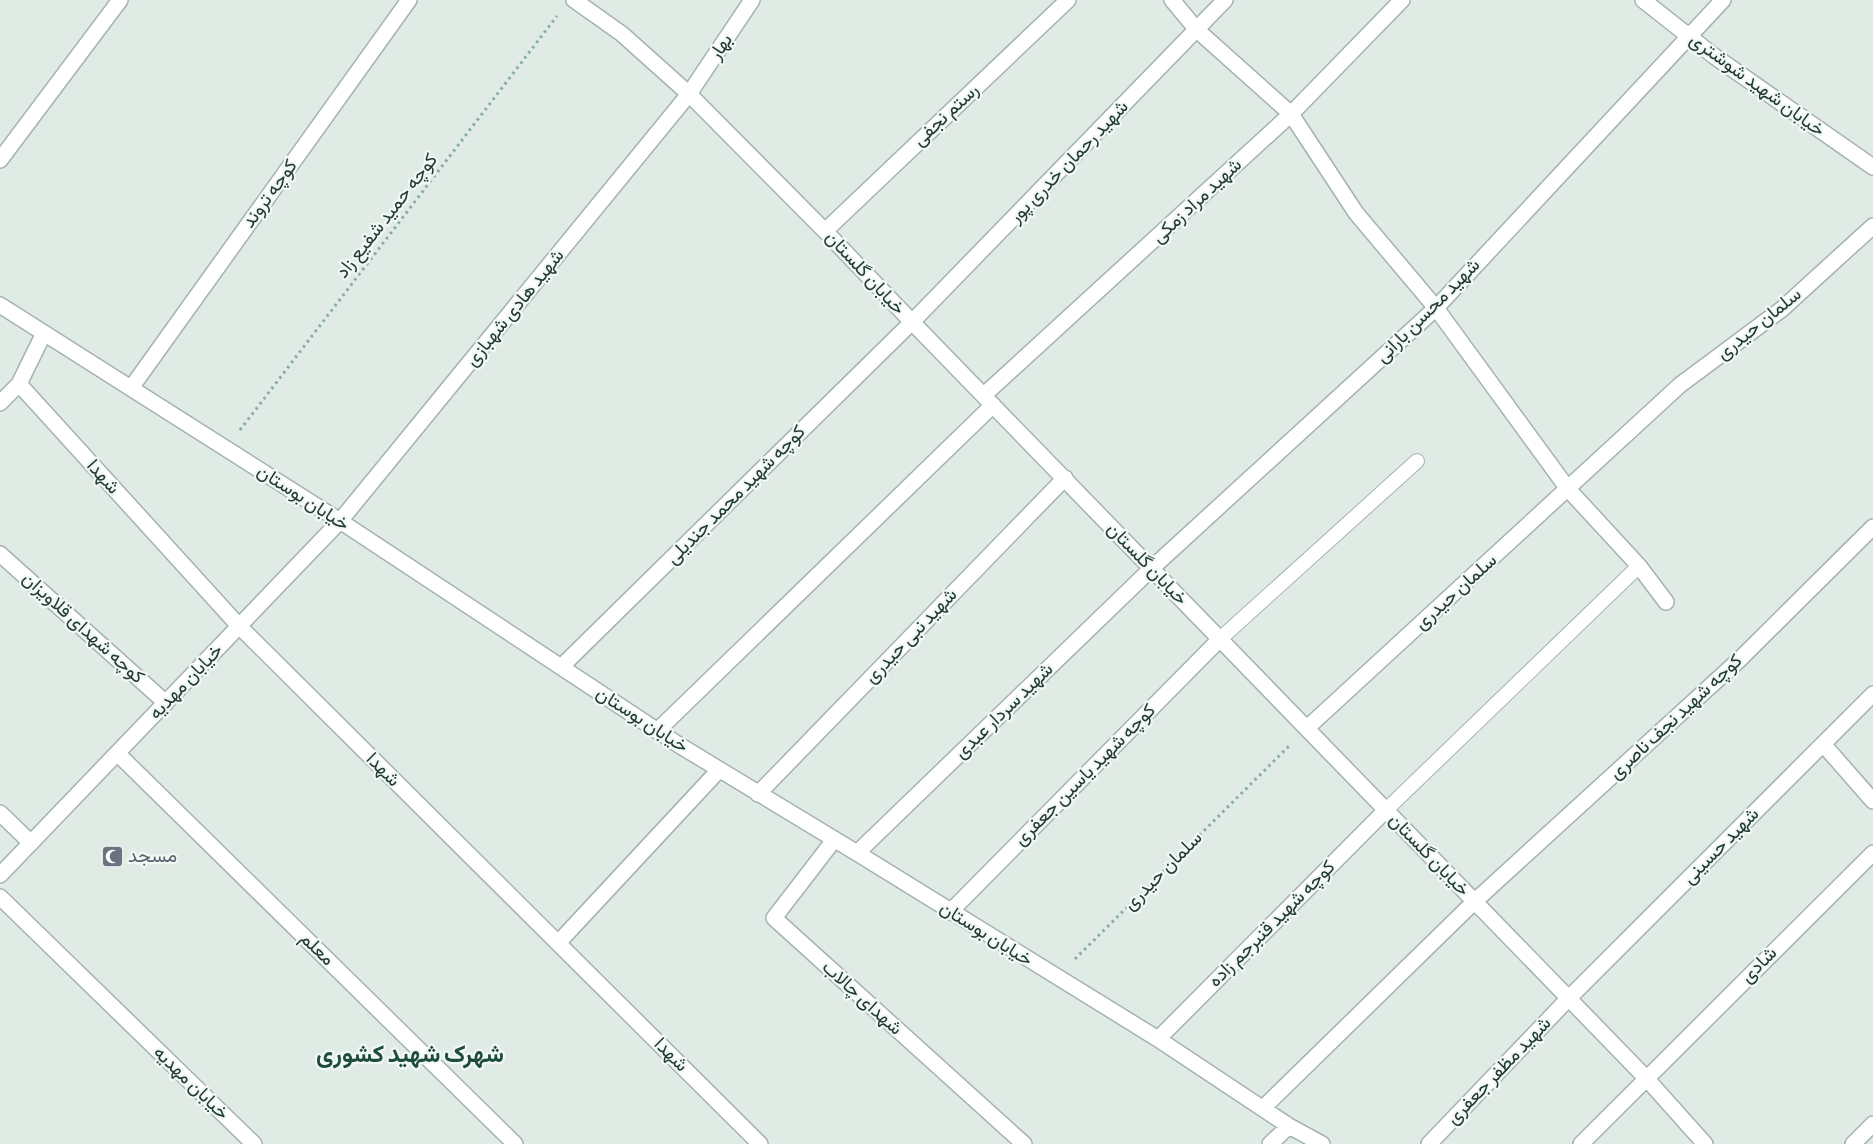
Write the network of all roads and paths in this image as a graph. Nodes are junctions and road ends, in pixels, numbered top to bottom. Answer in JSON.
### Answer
{"nodes":[{"id":1,"x":120,"y":0,"type":"edge"},
{"id":2,"x":409,"y":0,"type":"edge"},
{"id":3,"x":574,"y":0,"type":"edge"},
{"id":4,"x":752,"y":0,"type":"edge"},
{"id":5,"x":1068,"y":0,"type":"edge"},
{"id":6,"x":1172,"y":0,"type":"edge"},
{"id":7,"x":1225,"y":0,"type":"edge"},
{"id":8,"x":1402,"y":0,"type":"edge"},
{"id":9,"x":1643,"y":0,"type":"edge"},
{"id":10,"x":1723,"y":0,"type":"edge"},
{"id":11,"x":558,"y":16,"type":"dead end"},
{"id":12,"x":1197,"y":30,"type":"junction"},
{"id":13,"x":1689,"y":36,"type":"junction"},
{"id":14,"x":689,"y":94,"type":"junction"},
{"id":15,"x":1291,"y":114,"type":"junction"},
{"id":16,"x":0,"y":160,"type":"edge"},
{"id":17,"x":1873,"y":167,"type":"edge"},
{"id":18,"x":1873,"y":226,"type":"edge"},
{"id":19,"x":825,"y":230,"type":"junction"},
{"id":20,"x":0,"y":305,"type":"edge"},
{"id":21,"x":1436,"y":308,"type":"junction"},
{"id":22,"x":912,"y":322,"type":"junction"},
{"id":23,"x":44,"y":333,"type":"junction"},
{"id":24,"x":18,"y":384,"type":"junction"},
{"id":25,"x":131,"y":388,"type":"junction"},
{"id":26,"x":989,"y":400,"type":"junction"},
{"id":27,"x":0,"y":403,"type":"edge"},
{"id":28,"x":226,"y":448,"type":"junction"},
{"id":29,"x":1417,"y":461,"type":"dead end"},
{"id":30,"x":1064,"y":478,"type":"junction"},
{"id":31,"x":1568,"y":489,"type":"junction"},
{"id":32,"x":340,"y":521,"type":"junction"},
{"id":33,"x":1873,"y":527,"type":"edge"},
{"id":34,"x":0,"y":554,"type":"edge"},
{"id":35,"x":1639,"y":566,"type":"junction"},
{"id":36,"x":1152,"y":568,"type":"junction"},
{"id":37,"x":1666,"y":602,"type":"dead end"},
{"id":38,"x":239,"y":626,"type":"junction"},
{"id":39,"x":1220,"y":639,"type":"junction"},
{"id":40,"x":561,"y":667,"type":"junction"},
{"id":41,"x":1873,"y":694,"type":"edge"},
{"id":42,"x":166,"y":703,"type":"junction"},
{"id":43,"x":1307,"y":728,"type":"junction"},
{"id":44,"x":657,"y":731,"type":"junction"},
{"id":45,"x":1823,"y":744,"type":"junction"},
{"id":46,"x":118,"y":754,"type":"junction"},
{"id":47,"x":718,"y":770,"type":"junction"},
{"id":48,"x":758,"y":794,"type":"junction"},
{"id":49,"x":1873,"y":801,"type":"edge"},
{"id":50,"x":1386,"y":810,"type":"junction"},
{"id":51,"x":0,"y":813,"type":"edge"},
{"id":52,"x":834,"y":840,"type":"junction"},
{"id":53,"x":31,"y":843,"type":"junction"},
{"id":54,"x":857,"y":853,"type":"junction"},
{"id":55,"x":1873,"y":853,"type":"edge"},
{"id":56,"x":0,"y":875,"type":"edge"},
{"id":57,"x":1,"y":901,"type":"edge"},
{"id":58,"x":1474,"y":901,"type":"junction"},
{"id":59,"x":950,"y":912,"type":"junction"},
{"id":60,"x":558,"y":943,"type":"junction"},
{"id":61,"x":1056,"y":977,"type":"junction"},
{"id":62,"x":1569,"y":998,"type":"junction"},
{"id":63,"x":1158,"y":1039,"type":"junction"},
{"id":64,"x":1646,"y":1078,"type":"junction"},
{"id":65,"x":1264,"y":1108,"type":"junction"},
{"id":66,"x":1873,"y":1124,"type":"edge"},
{"id":67,"x":1289,"y":1126,"type":"junction"},
{"id":68,"x":254,"y":1144,"type":"edge"},
{"id":69,"x":515,"y":1144,"type":"edge"},
{"id":70,"x":760,"y":1144,"type":"edge"},
{"id":71,"x":1024,"y":1144,"type":"edge"},
{"id":72,"x":1270,"y":1144,"type":"edge"},
{"id":73,"x":1279,"y":1144,"type":"edge"},
{"id":74,"x":1322,"y":1144,"type":"edge"},
{"id":75,"x":1429,"y":1144,"type":"edge"},
{"id":76,"x":1581,"y":1144,"type":"edge"},
{"id":77,"x":1705,"y":1144,"type":"edge"},
{"id":78,"x":1853,"y":1144,"type":"edge"}],
"edges":[{"from":1,"to":16,"type":"street"},
{"from":2,"to":25,"type":"street","name":"کوچه تروند"},
{"from":3,"to":14,"type":"street","name":"خیابان گلستان"},
{"from":4,"to":14,"type":"street","name":"بهار"},
{"from":5,"to":19,"type":"street","name":"رستم نجفی"},
{"from":6,"to":12,"type":"street"},
{"from":7,"to":12,"type":"street","name":"شهید رحمان خدری پور"},
{"from":8,"to":15,"type":"street","name":"شهید مراد زمکی"},
{"from":9,"to":13,"type":"street","name":"خیابان شهید شوشتری"},
{"from":10,"to":13,"type":"street","name":"شهید محسن بارانی"},
{"from":11,"to":28,"type":"path","name":"کوچه حمید شفیع زاد"},
{"from":12,"to":15,"type":"street"},
{"from":12,"to":22,"type":"street","name":"شهید رحمان خدری پور"},
{"from":13,"to":17,"type":"street","name":"خیابان شهید شوشتری"},
{"from":13,"to":21,"type":"street","name":"شهید محسن بارانی"},
{"from":14,"to":19,"type":"street","name":"خیابان گلستان"},
{"from":14,"to":32,"type":"street","name":"شهید هادی شهبازی"},
{"from":15,"to":21,"type":"street"},
{"from":15,"to":26,"type":"street","name":"شهید مراد زمکی"},
{"from":18,"to":31,"type":"street","name":"سلمان حیدری"},
{"from":19,"to":22,"type":"street","name":"خیابان گلستان"},
{"from":20,"to":23,"type":"street","name":"خیابان بوستان"},
{"from":21,"to":31,"type":"street"},
{"from":21,"to":36,"type":"street","name":"شهید محسن بارانی"},
{"from":22,"to":26,"type":"street","name":"خیابان گلستان"},
{"from":22,"to":40,"type":"street","name":"کوچه شهید محمد جندیلی"},
{"from":23,"to":24,"type":"street"},
{"from":23,"to":25,"type":"street","name":"خیابان بوستان"},
{"from":24,"to":27,"type":"street"},
{"from":24,"to":38,"type":"street","name":"شهدا"},
{"from":25,"to":28,"type":"street","name":"خیابان بوستان"},
{"from":26,"to":30,"type":"street","name":"خیابان گلستان"},
{"from":26,"to":44,"type":"street","name":"شهید مراد زمکی"},
{"from":28,"to":32,"type":"street","name":"خیابان بوستان"},
{"from":29,"to":39,"type":"lane"},
{"from":30,"to":36,"type":"street","name":"خیابان گلستان"},
{"from":30,"to":48,"type":"street","name":"شهید نبی حیدری"},
{"from":31,"to":35,"type":"street"},
{"from":31,"to":43,"type":"street","name":"سلمان حیدری"},
{"from":32,"to":38,"type":"street","name":"خیابان مهدیه"},
{"from":32,"to":40,"type":"street","name":"خیابان بوستان"},
{"from":33,"to":58,"type":"street","name":"کوچه شهید نجف ناصری"},
{"from":34,"to":42,"type":"street","name":"کوچه شهدای قلاویزان"},
{"from":35,"to":37,"type":"street"},
{"from":35,"to":50,"type":"lane"},
{"from":36,"to":39,"type":"street","name":"خیابان گلستان"},
{"from":36,"to":54,"type":"street","name":"شهید سردار عبدی"},
{"from":38,"to":42,"type":"street","name":"خیابان مهدیه"},
{"from":38,"to":60,"type":"street","name":"شهدا"},
{"from":39,"to":43,"type":"street","name":"خیابان گلستان"},
{"from":39,"to":59,"type":"street","name":"کوچه شهید یاسین جعفری"},
{"from":40,"to":44,"type":"street","name":"خیابان بوستان"},
{"from":41,"to":45,"type":"street","name":"شهید حسینی"},
{"from":42,"to":46,"type":"street","name":"خیابان مهدیه"},
{"from":43,"to":50,"type":"street","name":"خیابان گلستان"},
{"from":43,"to":61,"type":"path","name":"سلمان حیدری"},
{"from":44,"to":47,"type":"street","name":"خیابان بوستان"},
{"from":45,"to":49,"type":"street"},
{"from":45,"to":62,"type":"street","name":"شهید حسینی"},
{"from":46,"to":53,"type":"street","name":"خیابان مهدیه"},
{"from":46,"to":69,"type":"street","name":"معلم"},
{"from":47,"to":48,"type":"street","name":"خیابان بوستان"},
{"from":47,"to":60,"type":"street"},
{"from":48,"to":52,"type":"street","name":"خیابان بوستان"},
{"from":50,"to":58,"type":"street","name":"خیابان گلستان"},
{"from":50,"to":63,"type":"street","name":"کوچه شهید قنبرجم زاده"},
{"from":51,"to":53,"type":"street"},
{"from":52,"to":54,"type":"street","name":"خیابان بوستان"},
{"from":52,"to":71,"type":"street","name":"شهدای چالاب"},
{"from":53,"to":56,"type":"street","name":"خیابان مهدیه"},
{"from":54,"to":59,"type":"street","name":"خیابان بوستان"},
{"from":55,"to":64,"type":"street","name":"شادی"},
{"from":57,"to":68,"type":"street","name":"خیابان مهدیه"},
{"from":58,"to":62,"type":"street","name":"خیابان گلستان"},
{"from":58,"to":65,"type":"street","name":"کوچه شهید نجف ناصری"},
{"from":59,"to":61,"type":"street","name":"خیابان بوستان"},
{"from":60,"to":70,"type":"street","name":"شهدا"},
{"from":61,"to":63,"type":"street","name":"خیابان بوستان"},
{"from":62,"to":64,"type":"street","name":"خیابان گلستان"},
{"from":62,"to":75,"type":"street","name":"شهید مظفر جعفری"},
{"from":63,"to":65,"type":"street","name":"خیابان بوستان"},
{"from":64,"to":76,"type":"street","name":"شادی"},
{"from":64,"to":77,"type":"street","name":"خیابان گلستان"},
{"from":65,"to":67,"type":"street","name":"خیابان بوستان"},
{"from":66,"to":78,"type":"street"},
{"from":67,"to":72,"type":"street"},
{"from":67,"to":73,"type":"street"},
{"from":67,"to":74,"type":"street","name":"خیابان بوستان"}]}
